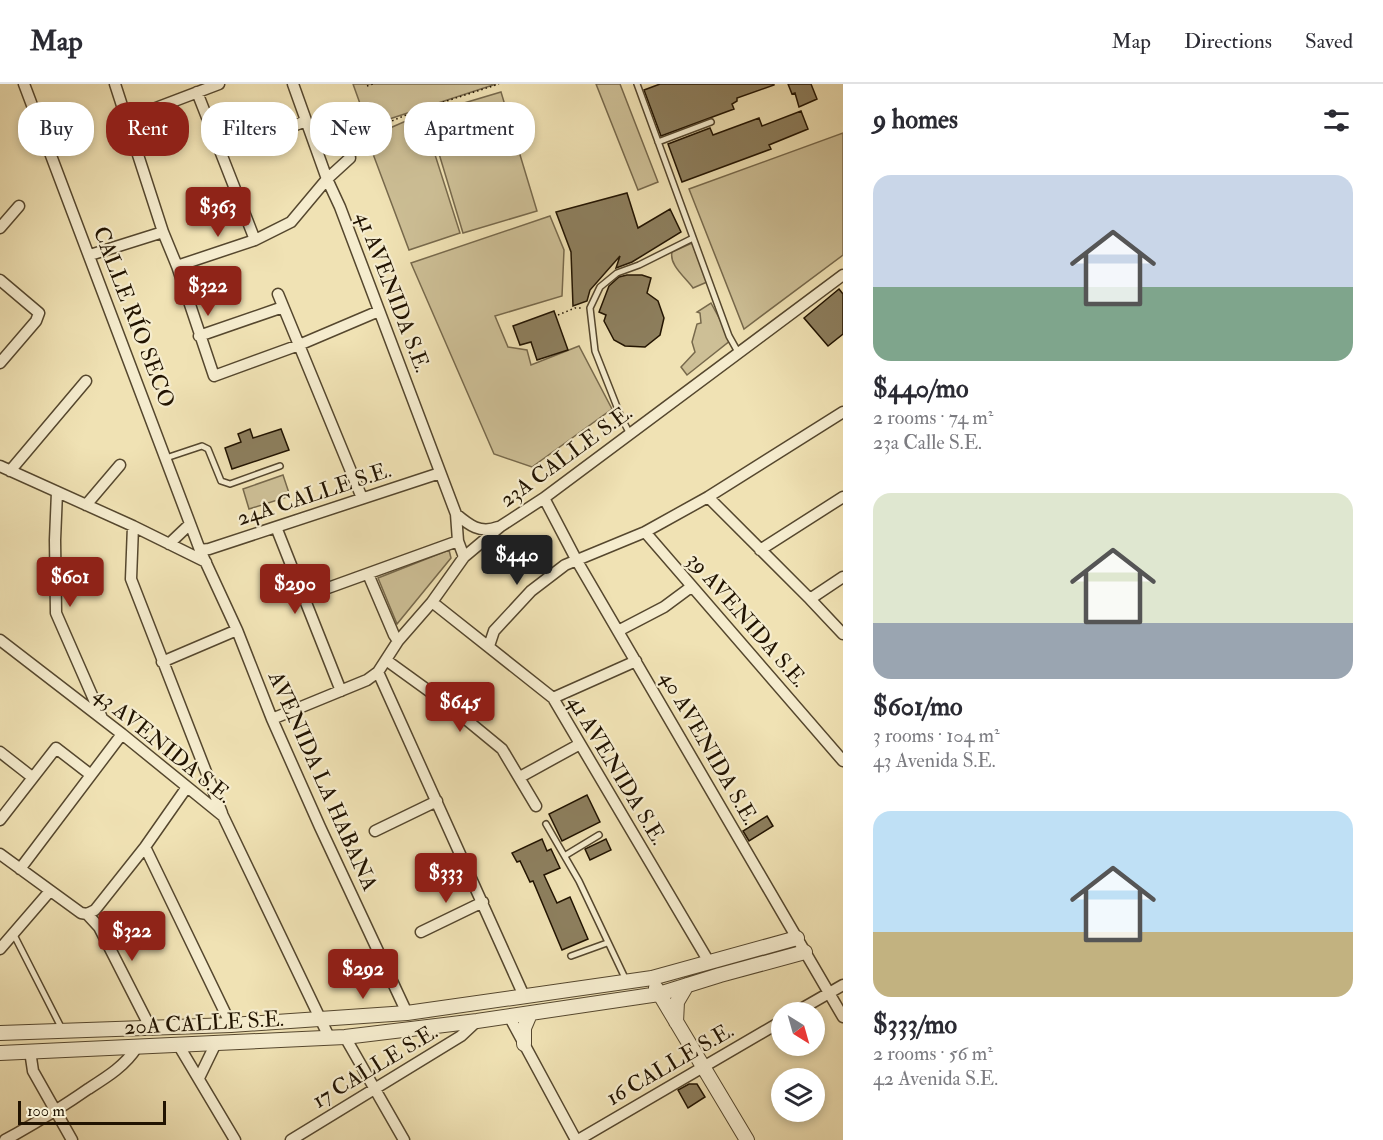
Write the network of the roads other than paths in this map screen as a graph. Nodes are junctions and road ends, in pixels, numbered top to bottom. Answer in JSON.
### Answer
{"nodes":[{"id":1,"x":24,"y":84,"type":"edge"},
{"id":2,"x":115,"y":84,"type":"edge"},
{"id":3,"x":219,"y":84,"type":"edge"},
{"id":4,"x":293,"y":84,"type":"edge"},
{"id":5,"x":637,"y":84,"type":"edge"},
{"id":6,"x":197,"y":92,"type":"junction"},
{"id":7,"x":121,"y":102,"type":"edge"},
{"id":8,"x":171,"y":102,"type":"edge"},
{"id":9,"x":306,"y":121,"type":"junction"},
{"id":10,"x":711,"y":122,"type":"dead end"},
{"id":11,"x":298,"y":124,"type":"edge"},
{"id":12,"x":658,"y":142,"type":"junction"},
{"id":13,"x":139,"y":156,"type":"edge"},
{"id":14,"x":350,"y":158,"type":"road end"},
{"id":15,"x":327,"y":179,"type":"junction"},
{"id":16,"x":19,"y":206,"type":"dead end"},
{"id":17,"x":0,"y":228,"type":"edge"},
{"id":18,"x":163,"y":232,"type":"junction"},
{"id":19,"x":693,"y":238,"type":"junction"},
{"id":20,"x":255,"y":240,"type":"junction"},
{"id":21,"x":90,"y":255,"type":"junction"},
{"id":22,"x":177,"y":266,"type":"junction"},
{"id":23,"x":842,"y":279,"type":"edge"},
{"id":24,"x":0,"y":280,"type":"edge"},
{"id":25,"x":278,"y":294,"type":"dead end"},
{"id":26,"x":284,"y":307,"type":"junction"},
{"id":27,"x":379,"y":311,"type":"junction"},
{"id":28,"x":199,"y":336,"type":"junction"},
{"id":29,"x":299,"y":345,"type":"junction"},
{"id":30,"x":739,"y":354,"type":"junction"},
{"id":31,"x":0,"y":363,"type":"edge"},
{"id":32,"x":86,"y":381,"type":"dead end"},
{"id":33,"x":843,"y":412,"type":"edge"},
{"id":34,"x":630,"y":434,"type":"junction"},
{"id":35,"x":166,"y":458,"type":"junction"},
{"id":36,"x":120,"y":465,"type":"dead end"},
{"id":37,"x":280,"y":466,"type":"dead end"},
{"id":38,"x":5,"y":468,"type":"edge"},
{"id":39,"x":440,"y":473,"type":"junction"},
{"id":40,"x":57,"y":492,"type":"junction"},
{"id":41,"x":708,"y":497,"type":"junction"},
{"id":42,"x":843,"y":497,"type":"edge"},
{"id":43,"x":362,"y":498,"type":"junction"},
{"id":44,"x":544,"y":498,"type":"junction"},
{"id":45,"x":86,"y":505,"type":"junction"},
{"id":46,"x":456,"y":514,"type":"junction"},
{"id":47,"x":190,"y":524,"type":"junction"},
{"id":48,"x":133,"y":526,"type":"junction"},
{"id":49,"x":501,"y":526,"type":"junction"},
{"id":50,"x":276,"y":527,"type":"junction"},
{"id":51,"x":645,"y":532,"type":"junction"},
{"id":52,"x":458,"y":541,"type":"junction"},
{"id":53,"x":168,"y":544,"type":"junction"},
{"id":54,"x":200,"y":550,"type":"junction"},
{"id":55,"x":760,"y":550,"type":"junction"},
{"id":56,"x":464,"y":557,"type":"junction"},
{"id":57,"x":577,"y":561,"type":"junction"},
{"id":58,"x":207,"y":563,"type":"junction"},
{"id":59,"x":368,"y":574,"type":"junction"},
{"id":60,"x":843,"y":577,"type":"edge"},
{"id":61,"x":691,"y":587,"type":"junction"},
{"id":62,"x":303,"y":597,"type":"junction"},
{"id":63,"x":810,"y":599,"type":"junction"},
{"id":64,"x":432,"y":602,"type":"junction"},
{"id":65,"x":237,"y":630,"type":"junction"},
{"id":66,"x":618,"y":631,"type":"junction"},
{"id":67,"x":843,"y":634,"type":"edge"},
{"id":68,"x":0,"y":640,"type":"edge"},
{"id":69,"x":398,"y":641,"type":"junction"},
{"id":70,"x":489,"y":646,"type":"junction"},
{"id":71,"x":386,"y":660,"type":"junction"},
{"id":72,"x":636,"y":661,"type":"junction"},
{"id":73,"x":162,"y":662,"type":"junction"},
{"id":74,"x":378,"y":672,"type":"junction"},
{"id":75,"x":342,"y":691,"type":"junction"},
{"id":76,"x":553,"y":698,"type":"junction"},
{"id":77,"x":272,"y":719,"type":"junction"},
{"id":78,"x":103,"y":721,"type":"junction"},
{"id":79,"x":122,"y":734,"type":"junction"},
{"id":80,"x":580,"y":744,"type":"junction"},
{"id":81,"x":0,"y":752,"type":"edge"},
{"id":82,"x":843,"y":760,"type":"edge"},
{"id":83,"x":91,"y":775,"type":"junction"},
{"id":84,"x":32,"y":777,"type":"junction"},
{"id":85,"x":520,"y":777,"type":"junction"},
{"id":86,"x":187,"y":787,"type":"junction"},
{"id":87,"x":437,"y":801,"type":"junction"},
{"id":88,"x":536,"y":806,"type":"dead end"},
{"id":89,"x":223,"y":816,"type":"junction"},
{"id":90,"x":0,"y":820,"type":"edge"},
{"id":91,"x":546,"y":824,"type":"dead end"},
{"id":92,"x":375,"y":831,"type":"dead end"},
{"id":93,"x":599,"y":835,"type":"dead end"},
{"id":94,"x":144,"y":847,"type":"junction"},
{"id":95,"x":0,"y":854,"type":"edge"},
{"id":96,"x":566,"y":855,"type":"junction"},
{"id":97,"x":20,"y":869,"type":"junction"},
{"id":98,"x":50,"y":891,"type":"junction"},
{"id":99,"x":483,"y":902,"type":"junction"},
{"id":100,"x":87,"y":914,"type":"junction"},
{"id":101,"x":421,"y":932,"type":"dead end"},
{"id":102,"x":13,"y":933,"type":"junction"},
{"id":103,"x":797,"y":938,"type":"junction"},
{"id":104,"x":607,"y":943,"type":"junction"},
{"id":105,"x":0,"y":949,"type":"edge"},
{"id":106,"x":805,"y":952,"type":"junction"},
{"id":107,"x":571,"y":956,"type":"dead end"},
{"id":108,"x":709,"y":962,"type":"junction"},
{"id":109,"x":652,"y":978,"type":"junction"},
{"id":110,"x":626,"y":982,"type":"junction"},
{"id":111,"x":687,"y":985,"type":"junction"},
{"id":112,"x":843,"y":985,"type":"edge"},
{"id":113,"x":830,"y":992,"type":"junction"},
{"id":114,"x":658,"y":994,"type":"junction"},
{"id":115,"x":524,"y":996,"type":"junction"},
{"id":116,"x":813,"y":1002,"type":"edge"},
{"id":117,"x":407,"y":1012,"type":"junction"},
{"id":118,"x":530,"y":1014,"type":"junction"},
{"id":119,"x":509,"y":1016,"type":"junction"},
{"id":120,"x":843,"y":1017,"type":"edge"},
{"id":121,"x":320,"y":1019,"type":"junction"},
{"id":122,"x":477,"y":1021,"type":"junction"},
{"id":123,"x":676,"y":1022,"type":"junction"},
{"id":124,"x":231,"y":1025,"type":"junction"},
{"id":125,"x":771,"y":1027,"type":"edge"},
{"id":126,"x":151,"y":1029,"type":"junction"},
{"id":127,"x":63,"y":1031,"type":"junction"},
{"id":128,"x":0,"y":1033,"type":"edge"},
{"id":129,"x":345,"y":1037,"type":"junction"},
{"id":130,"x":329,"y":1038,"type":"junction"},
{"id":131,"x":216,"y":1043,"type":"junction"},
{"id":132,"x":524,"y":1044,"type":"junction"},
{"id":133,"x":179,"y":1046,"type":"junction"},
{"id":134,"x":137,"y":1047,"type":"junction"},
{"id":135,"x":30,"y":1051,"type":"junction"},
{"id":136,"x":0,"y":1053,"type":"edge"},
{"id":137,"x":704,"y":1067,"type":"junction"},
{"id":138,"x":199,"y":1078,"type":"junction"},
{"id":139,"x":374,"y":1090,"type":"junction"},
{"id":140,"x":56,"y":1111,"type":"junction"},
{"id":141,"x":5,"y":1140,"type":"edge"},
{"id":142,"x":72,"y":1140,"type":"edge"},
{"id":143,"x":235,"y":1140,"type":"edge"},
{"id":144,"x":291,"y":1140,"type":"edge"},
{"id":145,"x":404,"y":1140,"type":"edge"},
{"id":146,"x":577,"y":1140,"type":"edge"},
{"id":147,"x":747,"y":1140,"type":"edge"}],
"edges":[{"from":1,"to":21,"type":"street","name":"CALLE RÍO SECO"},
{"from":2,"to":7,"type":"street"},
{"from":3,"to":6,"type":"street"},
{"from":4,"to":9,"type":"street","name":"41 AVENIDA S.E."},
{"from":5,"to":12,"type":"lane"},
{"from":6,"to":8,"type":"street"},
{"from":6,"to":20,"type":"street"},
{"from":9,"to":11,"type":"street"},
{"from":9,"to":15,"type":"street","name":"41 AVENIDA S.E."},
{"from":10,"to":12,"type":"lane"},
{"from":12,"to":19,"type":"lane"},
{"from":13,"to":18,"type":"street"},
{"from":14,"to":15,"type":"street"},
{"from":15,"to":20,"type":"street"},
{"from":15,"to":27,"type":"street","name":"41 AVENIDA S.E."},
{"from":16,"to":17,"type":"street"},
{"from":18,"to":21,"type":"street"},
{"from":18,"to":22,"type":"street"},
{"from":19,"to":30,"type":"lane"},
{"from":19,"to":34,"type":"lane"},
{"from":20,"to":22,"type":"street"},
{"from":21,"to":35,"type":"street","name":"CALLE RÍO SECO"},
{"from":22,"to":28,"type":"street"},
{"from":23,"to":30,"type":"street","name":"23A CALLE S.E."},
{"from":24,"to":31,"type":"street"},
{"from":25,"to":26,"type":"street"},
{"from":26,"to":28,"type":"street"},
{"from":26,"to":29,"type":"street"},
{"from":27,"to":29,"type":"street"},
{"from":27,"to":39,"type":"street","name":"41 AVENIDA S.E."},
{"from":28,"to":29,"type":"street"},
{"from":29,"to":43,"type":"street"},
{"from":30,"to":34,"type":"street","name":"23A CALLE S.E."},
{"from":32,"to":38,"type":"street"},
{"from":33,"to":41,"type":"street"},
{"from":34,"to":44,"type":"street","name":"23A CALLE S.E."},
{"from":35,"to":37,"type":"lane"},
{"from":35,"to":47,"type":"street","name":"CALLE RÍO SECO"},
{"from":36,"to":45,"type":"street"},
{"from":38,"to":40,"type":"street"},
{"from":39,"to":43,"type":"street","name":"24A CALLE S.E."},
{"from":39,"to":46,"type":"street","name":"41 AVENIDA S.E."},
{"from":40,"to":45,"type":"street"},
{"from":40,"to":78,"type":"street"},
{"from":41,"to":51,"type":"street"},
{"from":41,"to":55,"type":"street"},
{"from":42,"to":55,"type":"street"},
{"from":43,"to":50,"type":"street","name":"24A CALLE S.E."},
{"from":44,"to":49,"type":"street","name":"23A CALLE S.E."},
{"from":44,"to":57,"type":"street","name":"40 AVENIDA S.E."},
{"from":45,"to":48,"type":"street"},
{"from":46,"to":49,"type":"street"},
{"from":46,"to":52,"type":"street","name":"41 AVENIDA S.E."},
{"from":47,"to":53,"type":"street"},
{"from":47,"to":54,"type":"street","name":"CALLE RÍO SECO"},
{"from":48,"to":53,"type":"street"},
{"from":48,"to":73,"type":"street"},
{"from":49,"to":56,"type":"street","name":"23A CALLE S.E."},
{"from":50,"to":54,"type":"street","name":"24A CALLE S.E."},
{"from":50,"to":62,"type":"street"},
{"from":51,"to":57,"type":"street"},
{"from":51,"to":61,"type":"street","name":"39 AVENIDA S.E."},
{"from":52,"to":56,"type":"street","name":"41 AVENIDA S.E."},
{"from":52,"to":59,"type":"street"},
{"from":53,"to":58,"type":"street"},
{"from":54,"to":58,"type":"street","name":"CALLE RÍO SECO"},
{"from":55,"to":63,"type":"street"},
{"from":56,"to":64,"type":"street","name":"23A CALLE S.E."},
{"from":57,"to":66,"type":"street","name":"40 AVENIDA S.E."},
{"from":57,"to":70,"type":"street"},
{"from":58,"to":65,"type":"street","name":"AVENIDA LA HABANA"},
{"from":59,"to":62,"type":"street"},
{"from":59,"to":69,"type":"street"},
{"from":60,"to":63,"type":"street"},
{"from":61,"to":66,"type":"street"},
{"from":61,"to":82,"type":"street","name":"39 AVENIDA S.E."},
{"from":62,"to":75,"type":"street"},
{"from":63,"to":67,"type":"street"},
{"from":64,"to":69,"type":"street","name":"23A CALLE S.E."},
{"from":64,"to":70,"type":"street","name":"41 AVENIDA S.E."},
{"from":65,"to":73,"type":"street"},
{"from":65,"to":77,"type":"street","name":"AVENIDA LA HABANA"},
{"from":66,"to":72,"type":"street","name":"40 AVENIDA S.E."},
{"from":68,"to":78,"type":"street","name":"43 AVENIDA S.E."},
{"from":69,"to":71,"type":"street","name":"23A CALLE S.E."},
{"from":70,"to":76,"type":"street","name":"41 AVENIDA S.E."},
{"from":71,"to":74,"type":"street","name":"23A CALLE S.E."},
{"from":71,"to":85,"type":"street"},
{"from":72,"to":76,"type":"street"},
{"from":72,"to":103,"type":"street","name":"40 AVENIDA S.E."},
{"from":73,"to":89,"type":"street"},
{"from":74,"to":75,"type":"street","name":"23A CALLE S.E."},
{"from":74,"to":87,"type":"street"},
{"from":75,"to":77,"type":"street","name":"23A CALLE S.E."},
{"from":76,"to":80,"type":"street","name":"41 AVENIDA S.E."},
{"from":77,"to":117,"type":"street","name":"AVENIDA LA HABANA"},
{"from":78,"to":79,"type":"street","name":"43 AVENIDA S.E."},
{"from":79,"to":83,"type":"street"},
{"from":79,"to":86,"type":"street","name":"43 AVENIDA S.E."},
{"from":80,"to":85,"type":"street"},
{"from":80,"to":108,"type":"street","name":"41 AVENIDA S.E."},
{"from":81,"to":84,"type":"street"},
{"from":83,"to":84,"type":"street"},
{"from":83,"to":97,"type":"street"},
{"from":84,"to":90,"type":"street"},
{"from":85,"to":88,"type":"street"},
{"from":86,"to":89,"type":"street","name":"43 AVENIDA S.E."},
{"from":86,"to":94,"type":"street"},
{"from":87,"to":92,"type":"street"},
{"from":87,"to":99,"type":"street"},
{"from":89,"to":121,"type":"street","name":"43 AVENIDA S.E."},
{"from":91,"to":96,"type":"lane"},
{"from":93,"to":96,"type":"lane"},
{"from":94,"to":100,"type":"street"},
{"from":94,"to":124,"type":"street"},
{"from":95,"to":97,"type":"street"},
{"from":96,"to":104,"type":"lane"},
{"from":97,"to":98,"type":"street"},
{"from":98,"to":100,"type":"street"},
{"from":98,"to":102,"type":"street"},
{"from":99,"to":101,"type":"street"},
{"from":99,"to":115,"type":"street"},
{"from":100,"to":126,"type":"street"},
{"from":102,"to":105,"type":"street"},
{"from":102,"to":127,"type":"lane"},
{"from":103,"to":106,"type":"street","name":"40 AVENIDA S.E."},
{"from":103,"to":108,"type":"street","name":"20A CALLE S.E."},
{"from":104,"to":107,"type":"lane"},
{"from":104,"to":110,"type":"lane"},
{"from":106,"to":111,"type":"street","name":"20A CALLE S.E."},
{"from":106,"to":113,"type":"street","name":"40 AVENIDA S.E."},
{"from":108,"to":109,"type":"street","name":"20A CALLE S.E."},
{"from":109,"to":110,"type":"street","name":"20A CALLE S.E."},
{"from":109,"to":114,"type":"street"},
{"from":110,"to":115,"type":"street","name":"20A CALLE S.E."},
{"from":111,"to":114,"type":"street","name":"20A CALLE S.E."},
{"from":111,"to":123,"type":"street"},
{"from":112,"to":113,"type":"street"},
{"from":113,"to":116,"type":"street"},
{"from":113,"to":120,"type":"street","name":"40 AVENIDA S.E."},
{"from":114,"to":118,"type":"street","name":"20A CALLE S.E."},
{"from":114,"to":123,"type":"street"},
{"from":115,"to":117,"type":"street","name":"20A CALLE S.E."},
{"from":117,"to":121,"type":"street","name":"20A CALLE S.E."},
{"from":118,"to":119,"type":"street","name":"20A CALLE S.E."},
{"from":118,"to":132,"type":"street"},
{"from":119,"to":122,"type":"street","name":"20A CALLE S.E."},
{"from":119,"to":132,"type":"street"},
{"from":121,"to":124,"type":"street","name":"20A CALLE S.E."},
{"from":121,"to":130,"type":"street","name":"43 AVENIDA S.E."},
{"from":122,"to":129,"type":"street","name":"20A CALLE S.E."},
{"from":122,"to":139,"type":"street","name":"17 CALLE S.E."},
{"from":123,"to":137,"type":"street"},
{"from":124,"to":126,"type":"street","name":"20A CALLE S.E."},
{"from":125,"to":137,"type":"street","name":"16 CALLE S.E."},
{"from":126,"to":127,"type":"street","name":"20A CALLE S.E."},
{"from":127,"to":128,"type":"street","name":"20A CALLE S.E."},
{"from":129,"to":130,"type":"street","name":"20A CALLE S.E."},
{"from":129,"to":139,"type":"street"},
{"from":130,"to":131,"type":"street","name":"20A CALLE S.E."},
{"from":131,"to":133,"type":"street","name":"20A CALLE S.E."},
{"from":131,"to":138,"type":"street"},
{"from":132,"to":146,"type":"street"},
{"from":133,"to":134,"type":"street","name":"20A CALLE S.E."},
{"from":133,"to":138,"type":"street"},
{"from":134,"to":135,"type":"street","name":"20A CALLE S.E."},
{"from":134,"to":140,"type":"street"},
{"from":135,"to":136,"type":"street","name":"20A CALLE S.E."},
{"from":135,"to":140,"type":"street"},
{"from":137,"to":146,"type":"street","name":"16 CALLE S.E."},
{"from":137,"to":147,"type":"street"},
{"from":138,"to":143,"type":"street"},
{"from":139,"to":144,"type":"street","name":"17 CALLE S.E."},
{"from":139,"to":145,"type":"street"},
{"from":140,"to":141,"type":"street"},
{"from":140,"to":142,"type":"street"}]}
